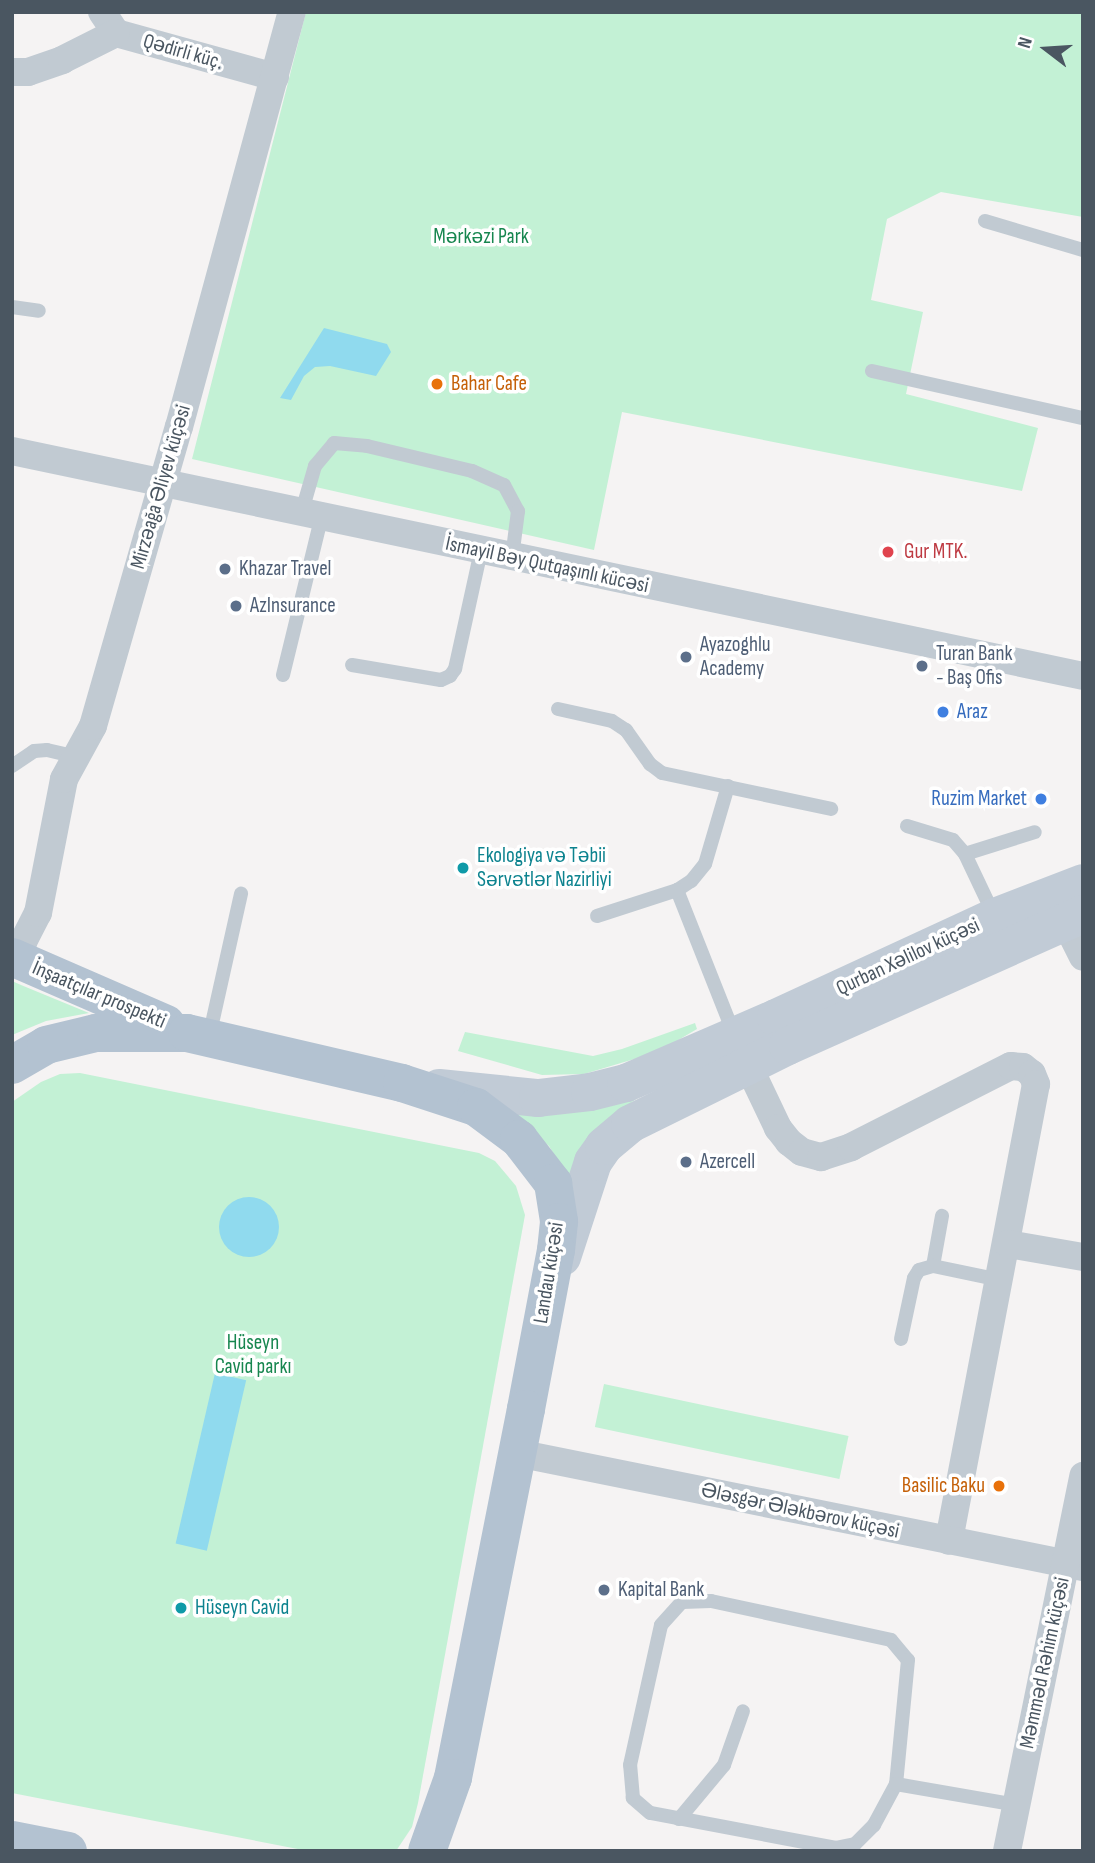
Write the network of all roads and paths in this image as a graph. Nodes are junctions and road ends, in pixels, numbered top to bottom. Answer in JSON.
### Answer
{"nodes":[{"id":1,"x":292,"y":12,"type":"edge"},
{"id":2,"x":109,"y":22,"type":"edge"},
{"id":3,"x":12,"y":72,"type":"edge"},
{"id":4,"x":275,"y":77,"type":"junction"},
{"id":5,"x":985,"y":221,"type":"dead end"},
{"id":6,"x":1083,"y":250,"type":"edge"},
{"id":7,"x":12,"y":307,"type":"edge"},
{"id":8,"x":38,"y":311,"type":"dead end"},
{"id":9,"x":872,"y":371,"type":"dead end"},
{"id":10,"x":1083,"y":418,"type":"edge"},
{"id":11,"x":12,"y":451,"type":"edge"},
{"id":12,"x":163,"y":480,"type":"junction"},
{"id":13,"x":312,"y":513,"type":"junction"},
{"id":14,"x":481,"y":551,"type":"junction"},
{"id":15,"x":512,"y":558,"type":"junction"},
{"id":16,"x":352,"y":665,"type":"dead end"},
{"id":17,"x":283,"y":675,"type":"dead end"},
{"id":18,"x":1083,"y":676,"type":"edge"},
{"id":19,"x":558,"y":709,"type":"dead end"},
{"id":20,"x":73,"y":756,"type":"junction"},
{"id":21,"x":12,"y":766,"type":"edge"},
{"id":22,"x":728,"y":786,"type":"junction"},
{"id":23,"x":831,"y":809,"type":"dead end"},
{"id":24,"x":907,"y":826,"type":"dead end"},
{"id":25,"x":1035,"y":832,"type":"dead end"},
{"id":26,"x":965,"y":855,"type":"junction"},
{"id":27,"x":1083,"y":883,"type":"edge"},
{"id":28,"x":677,"y":890,"type":"junction"},
{"id":29,"x":241,"y":894,"type":"dead end"},
{"id":30,"x":597,"y":916,"type":"dead end"},
{"id":31,"x":995,"y":917,"type":"junction"},
{"id":32,"x":1074,"y":917,"type":"edge"},
{"id":33,"x":12,"y":948,"type":"edge"},
{"id":34,"x":12,"y":957,"type":"edge"},
{"id":35,"x":1083,"y":957,"type":"edge"},
{"id":36,"x":198,"y":1035,"type":"junction"},
{"id":37,"x":742,"y":1051,"type":"junction"},
{"id":38,"x":12,"y":1065,"type":"edge"},
{"id":39,"x":402,"y":1083,"type":"junction"},
{"id":40,"x":942,"y":1216,"type":"dead end"},
{"id":41,"x":1007,"y":1244,"type":"junction"},
{"id":42,"x":1083,"y":1257,"type":"edge"},
{"id":43,"x":933,"y":1266,"type":"junction"},
{"id":44,"x":1000,"y":1280,"type":"junction"},
{"id":45,"x":901,"y":1339,"type":"dead end"},
{"id":46,"x":538,"y":1343,"type":"junction"},
{"id":47,"x":517,"y":1453,"type":"junction"},
{"id":48,"x":1083,"y":1476,"type":"edge"},
{"id":49,"x":949,"y":1541,"type":"junction"},
{"id":50,"x":1074,"y":1565,"type":"edge"},
{"id":51,"x":743,"y":1711,"type":"dead end"},
{"id":52,"x":453,"y":1778,"type":"junction"},
{"id":53,"x":896,"y":1784,"type":"junction"},
{"id":54,"x":1016,"y":1805,"type":"junction"},
{"id":55,"x":679,"y":1819,"type":"junction"},
{"id":56,"x":14,"y":1840,"type":"edge"},
{"id":57,"x":68,"y":1851,"type":"edge"},
{"id":58,"x":426,"y":1851,"type":"edge"},
{"id":59,"x":448,"y":1851,"type":"edge"},
{"id":60,"x":1007,"y":1851,"type":"edge"}],
"edges":[{"from":1,"to":4,"type":"street","name":"Mirzəağa Əliyev küçəsi"},
{"from":2,"to":3,"type":"street"},
{"from":2,"to":4,"type":"street","name":"Qədirli küç."},
{"from":4,"to":12,"type":"street","name":"Mirzəağa Əliyev küçəsi"},
{"from":5,"to":6,"type":"lane"},
{"from":7,"to":8,"type":"lane"},
{"from":9,"to":10,"type":"lane"},
{"from":11,"to":12,"type":"street","name":"İsmayil Bəy Qutqaşınlı kücəsi"},
{"from":12,"to":13,"type":"street","name":"İsmayil Bəy Qutqaşınlı kücəsi"},
{"from":12,"to":20,"type":"street","name":"Mirzəağa Əliyev küçəsi"},
{"from":13,"to":14,"type":"street","name":"İsmayil Bəy Qutqaşınlı kücəsi"},
{"from":13,"to":15,"type":"lane"},
{"from":13,"to":17,"type":"lane"},
{"from":14,"to":15,"type":"street","name":"İsmayil Bəy Qutqaşınlı kücəsi"},
{"from":14,"to":16,"type":"lane"},
{"from":15,"to":18,"type":"street","name":"İsmayil Bəy Qutqaşınlı kücəsi"},
{"from":19,"to":22,"type":"lane"},
{"from":20,"to":21,"type":"lane"},
{"from":20,"to":33,"type":"street","name":"Mirzəağa Əliyev küçəsi"},
{"from":22,"to":23,"type":"lane"},
{"from":22,"to":28,"type":"lane"},
{"from":24,"to":26,"type":"lane"},
{"from":25,"to":26,"type":"lane"},
{"from":26,"to":31,"type":"lane"},
{"from":27,"to":31,"type":"main road","name":"Qurban Xəlilov küçəsi"},
{"from":28,"to":30,"type":"lane"},
{"from":28,"to":37,"type":"lane"},
{"from":29,"to":36,"type":"lane"},
{"from":31,"to":37,"type":"main road","name":"Qurban Xəlilov küçəsi"},
{"from":32,"to":35,"type":"street"},
{"from":32,"to":37,"type":"main road","name":"Qurban Xəlilov küçəsi"},
{"from":34,"to":36,"type":"main road","name":"İnşaatçılar prospekti"},
{"from":36,"to":38,"type":"main road","name":"Landau küçəsi"},
{"from":36,"to":39,"type":"main road","name":"Landau küçəsi"},
{"from":37,"to":39,"type":"main road"},
{"from":37,"to":41,"type":"street"},
{"from":37,"to":46,"type":"main road"},
{"from":39,"to":46,"type":"main road","name":"Landau küçəsi"},
{"from":40,"to":43,"type":"lane"},
{"from":41,"to":42,"type":"street"},
{"from":41,"to":44,"type":"street"},
{"from":43,"to":44,"type":"lane"},
{"from":43,"to":45,"type":"lane"},
{"from":44,"to":49,"type":"street"},
{"from":46,"to":47,"type":"main road","name":"Landau küçəsi"},
{"from":47,"to":49,"type":"street","name":"Ələsgər Ələkbərov küçəsi"},
{"from":47,"to":52,"type":"main road","name":"Landau küçəsi"},
{"from":48,"to":50,"type":"street","name":"Məmməd Rəhim küçəsi"},
{"from":49,"to":50,"type":"street","name":"Ələsgər Ələkbərov küçəsi"},
{"from":50,"to":54,"type":"street","name":"Məmməd Rəhim küçəsi"},
{"from":51,"to":55,"type":"lane"},
{"from":52,"to":58,"type":"main road"},
{"from":52,"to":59,"type":"main road"},
{"from":53,"to":54,"type":"lane"},
{"from":53,"to":55,"type":"lane"},
{"from":53,"to":55,"type":"lane"},
{"from":54,"to":60,"type":"street","name":"Məmməd Rəhim küçəsi"},
{"from":56,"to":57,"type":"main road"}]}
